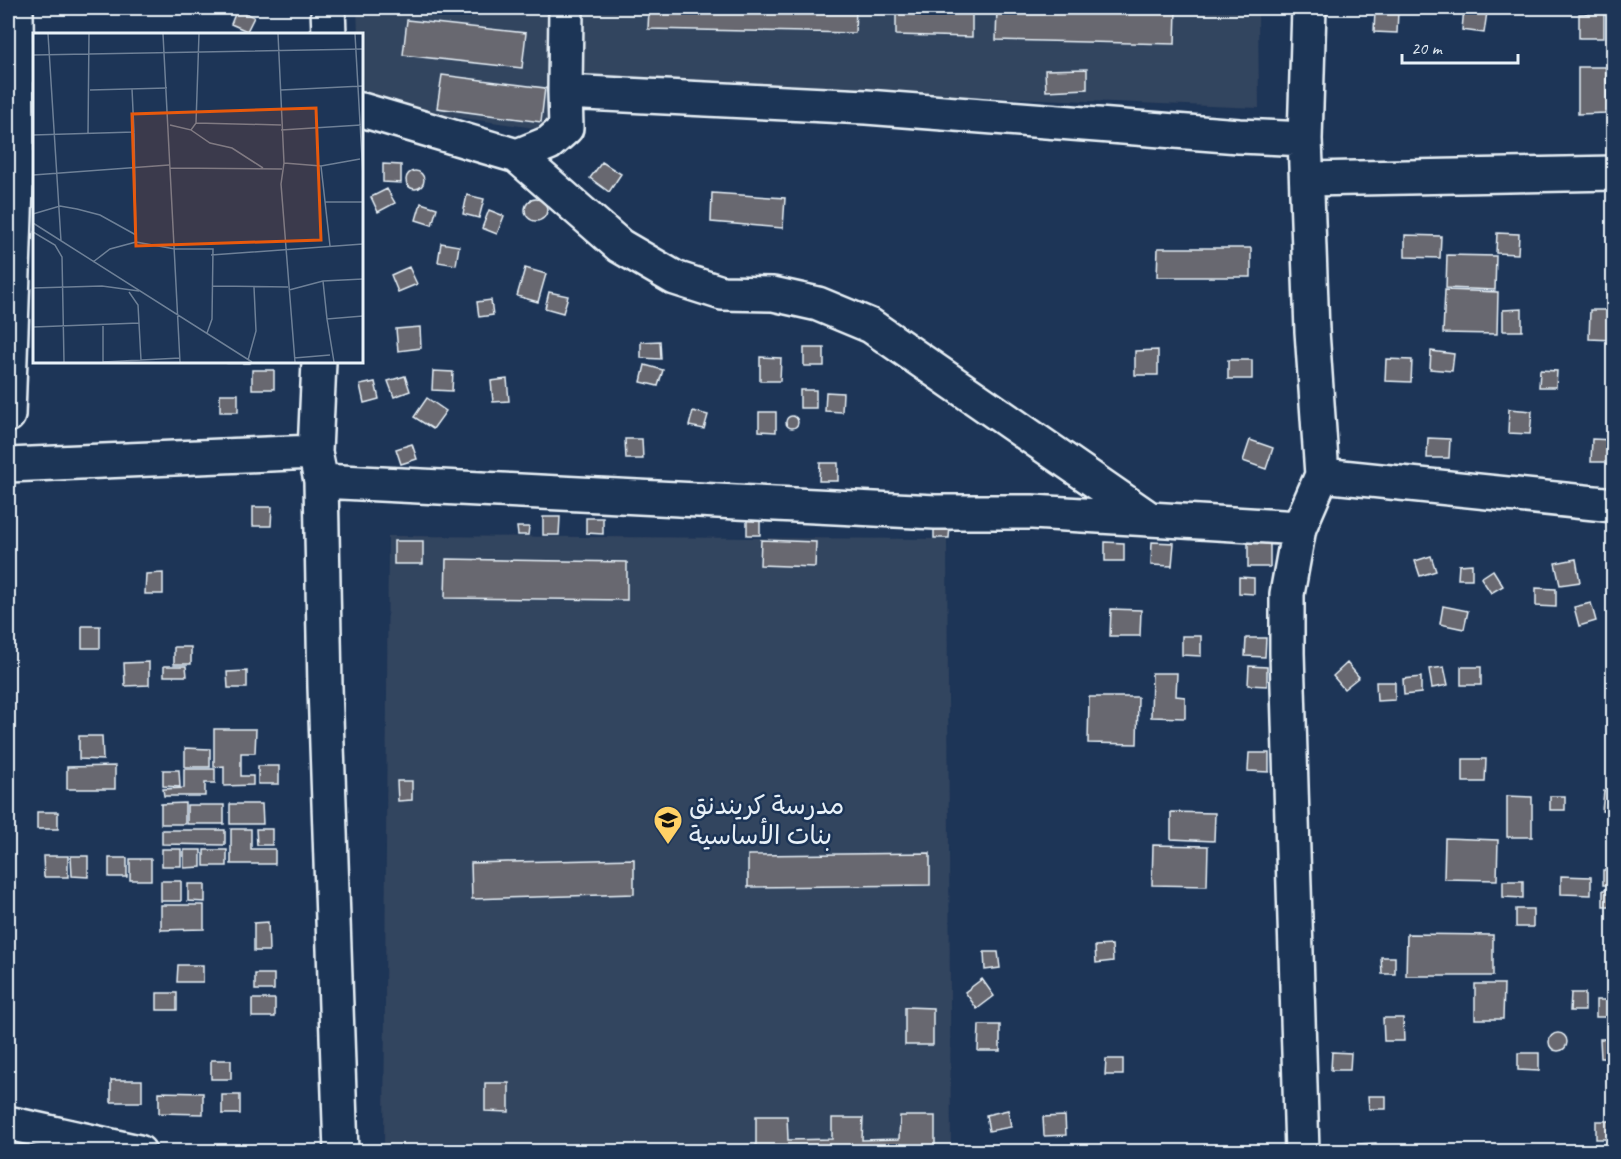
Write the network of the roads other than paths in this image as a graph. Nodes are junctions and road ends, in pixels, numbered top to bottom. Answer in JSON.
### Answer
{"nodes":[{"id":1,"x":16,"y":8,"type":"edge"},
{"id":2,"x":328,"y":8,"type":"edge"},
{"id":3,"x":566,"y":8,"type":"edge"},
{"id":4,"x":1309,"y":8,"type":"edge"},
{"id":5,"x":329,"y":33,"type":"edge"},
{"id":6,"x":565,"y":92,"type":"junction"},
{"id":7,"x":363,"y":110,"type":"edge"},
{"id":8,"x":1305,"y":139,"type":"junction"},
{"id":9,"x":517,"y":156,"type":"junction"},
{"id":10,"x":12,"y":158,"type":"edge"},
{"id":11,"x":1614,"y":172,"type":"edge"},
{"id":12,"x":1308,"y":179,"type":"junction"},
{"id":13,"x":320,"y":363,"type":"edge"},
{"id":14,"x":8,"y":415,"type":"edge"},
{"id":15,"x":8,"y":465,"type":"edge"},
{"id":16,"x":318,"y":466,"type":"junction"},
{"id":17,"x":1322,"y":475,"type":"junction"},
{"id":18,"x":1614,"y":505,"type":"edge"},
{"id":19,"x":1147,"y":517,"type":"junction"},
{"id":20,"x":1299,"y":528,"type":"junction"},
{"id":21,"x":8,"y":1123,"type":"edge"},
{"id":22,"x":139,"y":1152,"type":"edge"},
{"id":23,"x":341,"y":1152,"type":"edge"},
{"id":24,"x":1302,"y":1152,"type":"edge"}],
"edges":[{"from":1,"to":10,"type":"street"},
{"from":2,"to":5,"type":"street"},
{"from":3,"to":6,"type":"street"},
{"from":4,"to":8,"type":"street"},
{"from":6,"to":8,"type":"street"},
{"from":6,"to":9,"type":"street"},
{"from":7,"to":9,"type":"street"},
{"from":8,"to":12,"type":"street"},
{"from":9,"to":19,"type":"street"},
{"from":10,"to":14,"type":"street"},
{"from":11,"to":12,"type":"street"},
{"from":12,"to":17,"type":"street"},
{"from":13,"to":16,"type":"street"},
{"from":15,"to":16,"type":"street"},
{"from":16,"to":19,"type":"street"},
{"from":16,"to":23,"type":"street"},
{"from":17,"to":18,"type":"street"},
{"from":17,"to":20,"type":"street"},
{"from":19,"to":20,"type":"street"},
{"from":20,"to":24,"type":"street"},
{"from":21,"to":22,"type":"street"}]}
